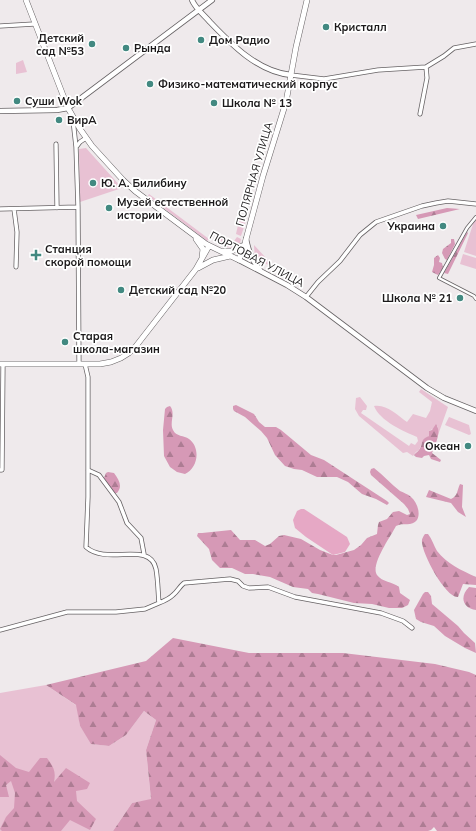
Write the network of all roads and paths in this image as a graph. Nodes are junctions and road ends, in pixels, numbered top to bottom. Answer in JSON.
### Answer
{"nodes":[{"id":1,"x":26,"y":0,"type":"edge"},
{"id":2,"x":192,"y":0,"type":"edge"},
{"id":3,"x":212,"y":0,"type":"edge"},
{"id":4,"x":307,"y":0,"type":"edge"},
{"id":5,"x":199,"y":10,"type":"junction"},
{"id":6,"x":34,"y":24,"type":"junction"},
{"id":7,"x":0,"y":26,"type":"edge"},
{"id":8,"x":476,"y":44,"type":"edge"},
{"id":9,"x":426,"y":67,"type":"junction"},
{"id":10,"x":291,"y":75,"type":"junction"},
{"id":11,"x":68,"y":108,"type":"junction"},
{"id":12,"x":0,"y":111,"type":"edge"},
{"id":13,"x":420,"y":114,"type":"dead end"},
{"id":14,"x":73,"y":119,"type":"junction"},
{"id":15,"x":86,"y":138,"type":"junction"},
{"id":16,"x":56,"y":144,"type":"dead end"},
{"id":17,"x":76,"y":147,"type":"junction"},
{"id":18,"x":476,"y":204,"type":"edge"},
{"id":19,"x":78,"y":207,"type":"junction"},
{"id":20,"x":0,"y":208,"type":"edge"},
{"id":21,"x":14,"y":208,"type":"junction"},
{"id":22,"x":57,"y":208,"type":"junction"},
{"id":23,"x":476,"y":217,"type":"edge"},
{"id":24,"x":192,"y":233,"type":"junction"},
{"id":25,"x":246,"y":239,"type":"junction"},
{"id":26,"x":209,"y":246,"type":"junction"},
{"id":27,"x":242,"y":246,"type":"junction"},
{"id":28,"x":218,"y":250,"type":"junction"},
{"id":29,"x":231,"y":256,"type":"junction"},
{"id":30,"x":201,"y":260,"type":"junction"},
{"id":31,"x":239,"y":260,"type":"junction"},
{"id":32,"x":16,"y":267,"type":"dead end"},
{"id":33,"x":196,"y":269,"type":"junction"},
{"id":34,"x":261,"y":271,"type":"junction"},
{"id":35,"x":306,"y":297,"type":"junction"},
{"id":36,"x":476,"y":299,"type":"edge"},
{"id":37,"x":2,"y":364,"type":"edge"},
{"id":38,"x":79,"y":364,"type":"junction"},
{"id":39,"x":85,"y":364,"type":"junction"},
{"id":40,"x":476,"y":411,"type":"edge"},
{"id":41,"x":1,"y":470,"type":"edge"},
{"id":42,"x":88,"y":470,"type":"junction"},
{"id":43,"x":144,"y":554,"type":"junction"},
{"id":44,"x":159,"y":603,"type":"junction"},
{"id":45,"x":412,"y":628,"type":"dead end"},
{"id":46,"x":0,"y":630,"type":"edge"}],
"edges":[{"from":1,"to":6,"type":"main road","name":"ПОРТОВАЯ УЛИЦА"},
{"from":2,"to":5,"type":"street"},
{"from":3,"to":5,"type":"street"},
{"from":4,"to":10,"type":"main road","name":"ПОЛЯРНАЯ УЛИЦА"},
{"from":5,"to":10,"type":"street"},
{"from":5,"to":11,"type":"street"},
{"from":6,"to":7,"type":"street"},
{"from":6,"to":11,"type":"main road","name":"ПОРТОВАЯ УЛИЦА"},
{"from":8,"to":9,"type":"street"},
{"from":9,"to":10,"type":"street"},
{"from":9,"to":13,"type":"street"},
{"from":10,"to":25,"type":"main road","name":"ПОЛЯРНАЯ УЛИЦА"},
{"from":11,"to":12,"type":"street"},
{"from":11,"to":14,"type":"main road","name":"ПОРТОВАЯ УЛИЦА"},
{"from":14,"to":15,"type":"main road","name":"ПОРТОВАЯ УЛИЦА"},
{"from":14,"to":17,"type":"street"},
{"from":15,"to":17,"type":"street"},
{"from":15,"to":24,"type":"main road","name":"ПОРТОВАЯ УЛИЦА"},
{"from":16,"to":22,"type":"street"},
{"from":17,"to":19,"type":"street"},
{"from":18,"to":35,"type":"street"},
{"from":19,"to":22,"type":"street"},
{"from":19,"to":38,"type":"street"},
{"from":20,"to":21,"type":"street"},
{"from":21,"to":22,"type":"street"},
{"from":21,"to":32,"type":"street"},
{"from":23,"to":36,"type":"street"},
{"from":24,"to":26,"type":"main road","name":"ПОРТОВАЯ УЛИЦА"},
{"from":24,"to":30,"type":"main road"},
{"from":25,"to":27,"type":"main road"},
{"from":25,"to":31,"type":"main road","name":"ПОЛЯРНАЯ УЛИЦА"},
{"from":25,"to":34,"type":"street"},
{"from":26,"to":28,"type":"main road","name":"ПОРТОВАЯ УЛИЦА"},
{"from":26,"to":30,"type":"main road"},
{"from":27,"to":28,"type":"main road"},
{"from":27,"to":29,"type":"main road"},
{"from":28,"to":29,"type":"main road","name":"ПОРТОВАЯ УЛИЦА"},
{"from":29,"to":31,"type":"main road","name":"ПОРТОВАЯ УЛИЦА"},
{"from":29,"to":33,"type":"main road"},
{"from":30,"to":33,"type":"main road"},
{"from":31,"to":34,"type":"street","name":"ПОРТОВАЯ УЛИЦА"},
{"from":33,"to":39,"type":"main road"},
{"from":34,"to":35,"type":"street","name":"ПОРТОВАЯ УЛИЦА"},
{"from":35,"to":40,"type":"street","name":"ПОРТОВАЯ УЛИЦА"},
{"from":37,"to":38,"type":"main road"},
{"from":37,"to":41,"type":"street"},
{"from":38,"to":39,"type":"main road"},
{"from":39,"to":42,"type":"street"},
{"from":42,"to":43,"type":"street"},
{"from":42,"to":43,"type":"street"},
{"from":43,"to":44,"type":"street"},
{"from":44,"to":45,"type":"street"},
{"from":44,"to":46,"type":"street"}]}
